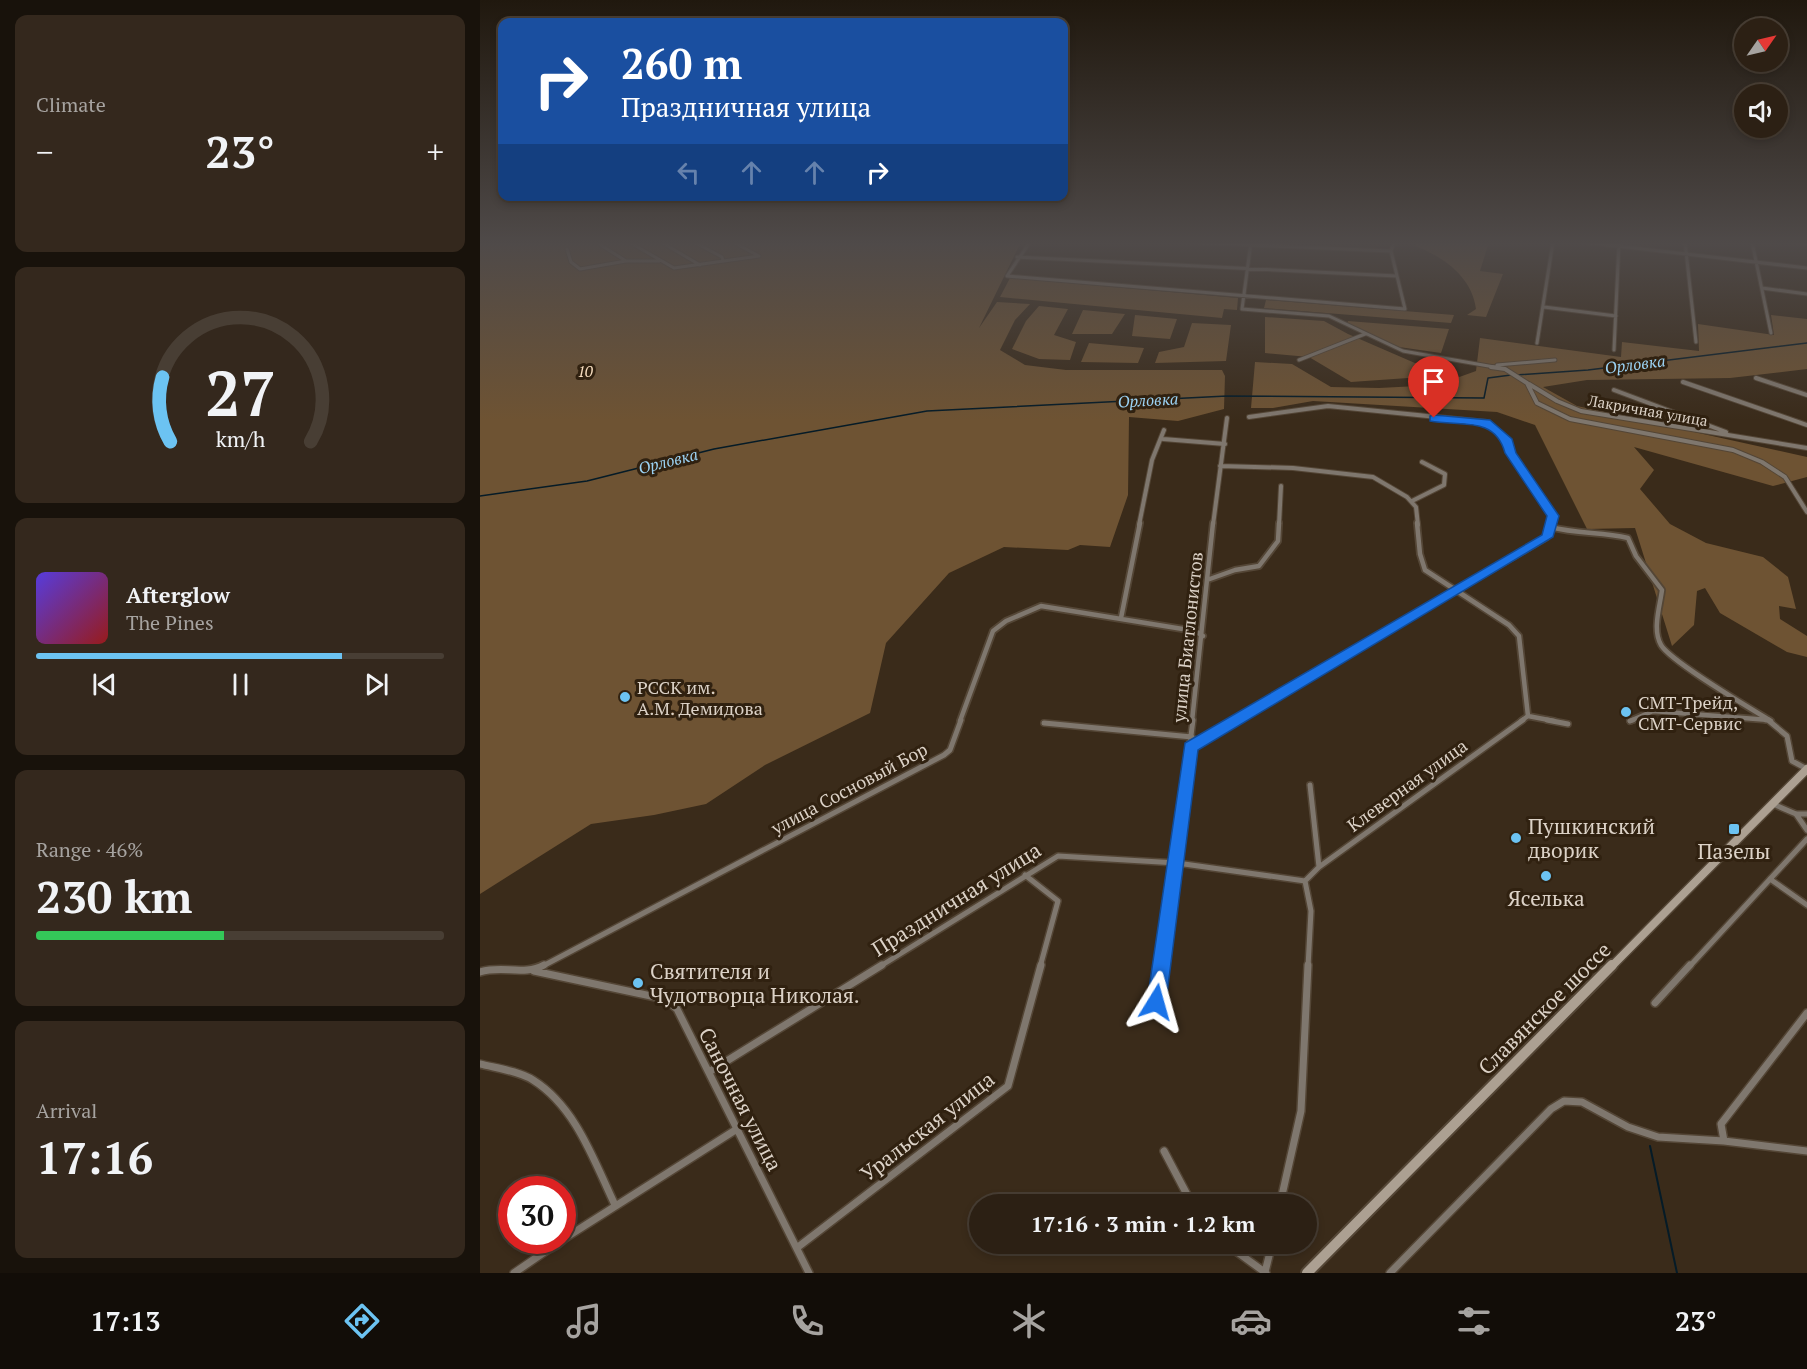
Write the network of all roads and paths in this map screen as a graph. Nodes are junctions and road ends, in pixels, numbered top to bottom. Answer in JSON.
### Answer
{"nodes":[{"id":1,"x":1244,"y":301,"type":"edge"},
{"id":2,"x":1312,"y":301,"type":"edge"},
{"id":3,"x":1403,"y":301,"type":"edge"},
{"id":4,"x":1545,"y":301,"type":"edge"},
{"id":5,"x":1617,"y":301,"type":"edge"},
{"id":6,"x":1691,"y":301,"type":"edge"},
{"id":7,"x":1764,"y":301,"type":"edge"},
{"id":8,"x":1544,"y":307,"type":"junction"},
{"id":9,"x":1616,"y":316,"type":"junction"},
{"id":10,"x":1771,"y":333,"type":"dead end"},
{"id":11,"x":1365,"y":334,"type":"junction"},
{"id":12,"x":1696,"y":342,"type":"dead end"},
{"id":13,"x":1537,"y":343,"type":"dead end"},
{"id":14,"x":1614,"y":350,"type":"dead end"},
{"id":15,"x":1299,"y":360,"type":"dead end"},
{"id":16,"x":1555,"y":360,"type":"dead end"},
{"id":17,"x":1495,"y":365,"type":"junction"},
{"id":18,"x":1756,"y":378,"type":"dead end"},
{"id":19,"x":1683,"y":382,"type":"dead end"},
{"id":20,"x":1527,"y":383,"type":"junction"},
{"id":21,"x":1614,"y":390,"type":"dead end"},
{"id":22,"x":1807,"y":395,"type":"edge"},
{"id":23,"x":1249,"y":417,"type":"dead end"},
{"id":24,"x":1227,"y":418,"type":"dead end"},
{"id":25,"x":1807,"y":425,"type":"edge"},
{"id":26,"x":1164,"y":430,"type":"dead end"},
{"id":27,"x":1737,"y":436,"type":"junction"},
{"id":28,"x":1163,"y":439,"type":"junction"},
{"id":29,"x":1224,"y":444,"type":"junction"},
{"id":30,"x":1807,"y":448,"type":"edge"},
{"id":31,"x":1422,"y":462,"type":"dead end"},
{"id":32,"x":1220,"y":466,"type":"junction"},
{"id":33,"x":1281,"y":486,"type":"dead end"},
{"id":34,"x":1412,"y":501,"type":"junction"},
{"id":35,"x":1807,"y":512,"type":"edge"},
{"id":36,"x":1550,"y":527,"type":"junction"},
{"id":37,"x":1206,"y":580,"type":"junction"},
{"id":38,"x":1455,"y":592,"type":"junction"},
{"id":39,"x":1121,"y":618,"type":"junction"},
{"id":40,"x":1203,"y":636,"type":"junction"},
{"id":41,"x":1528,"y":716,"type":"junction"},
{"id":42,"x":1771,"y":720,"type":"junction"},
{"id":43,"x":1630,"y":721,"type":"dead end"},
{"id":44,"x":1044,"y":723,"type":"dead end"},
{"id":45,"x":1568,"y":724,"type":"dead end"},
{"id":46,"x":1192,"y":737,"type":"junction"},
{"id":47,"x":1191,"y":747,"type":"junction"},
{"id":48,"x":1807,"y":769,"type":"edge"},
{"id":49,"x":1310,"y":785,"type":"dead end"},
{"id":50,"x":1772,"y":804,"type":"junction"},
{"id":51,"x":1796,"y":814,"type":"junction"},
{"id":52,"x":1807,"y":814,"type":"edge"},
{"id":53,"x":1807,"y":830,"type":"edge"},
{"id":54,"x":1807,"y":839,"type":"edge"},
{"id":55,"x":1177,"y":863,"type":"junction"},
{"id":56,"x":1319,"y":867,"type":"junction"},
{"id":57,"x":1025,"y":875,"type":"junction"},
{"id":58,"x":1770,"y":879,"type":"junction"},
{"id":59,"x":1305,"y":881,"type":"junction"},
{"id":60,"x":1807,"y":905,"type":"edge"},
{"id":61,"x":533,"y":971,"type":"junction"},
{"id":62,"x":480,"y":972,"type":"edge"},
{"id":63,"x":1156,"y":1002,"type":"dead end"},
{"id":64,"x":1655,"y":1002,"type":"dead end"},
{"id":65,"x":1807,"y":1013,"type":"edge"},
{"id":66,"x":480,"y":1064,"type":"edge"},
{"id":67,"x":710,"y":1072,"type":"junction"},
{"id":68,"x":737,"y":1129,"type":"junction"},
{"id":69,"x":1724,"y":1141,"type":"junction"},
{"id":70,"x":1164,"y":1151,"type":"dead end"},
{"id":71,"x":1807,"y":1151,"type":"edge"},
{"id":72,"x":1187,"y":1194,"type":"edge"},
{"id":73,"x":1282,"y":1194,"type":"edge"},
{"id":74,"x":615,"y":1205,"type":"junction"},
{"id":75,"x":576,"y":1231,"type":"edge"},
{"id":76,"x":798,"y":1247,"type":"junction"},
{"id":77,"x":542,"y":1254,"type":"edge"},
{"id":78,"x":1240,"y":1254,"type":"edge"},
{"id":79,"x":1270,"y":1254,"type":"edge"},
{"id":80,"x":514,"y":1273,"type":"edge"},
{"id":81,"x":809,"y":1273,"type":"edge"},
{"id":82,"x":1266,"y":1273,"type":"edge"},
{"id":83,"x":1307,"y":1273,"type":"edge"},
{"id":84,"x":1390,"y":1273,"type":"edge"}],
"edges":[{"from":1,"to":11,"type":"street"},
{"from":2,"to":3,"type":"street"},
{"from":4,"to":8,"type":"street"},
{"from":5,"to":9,"type":"street"},
{"from":6,"to":12,"type":"street"},
{"from":7,"to":10,"type":"street"},
{"from":8,"to":9,"type":"street"},
{"from":8,"to":13,"type":"street"},
{"from":9,"to":14,"type":"street"},
{"from":11,"to":15,"type":"street"},
{"from":11,"to":17,"type":"street"},
{"from":16,"to":17,"type":"street"},
{"from":17,"to":20,"type":"street"},
{"from":18,"to":22,"type":"street"},
{"from":19,"to":25,"type":"street"},
{"from":20,"to":27,"type":"street","name":"Лакричная улица"},
{"from":20,"to":35,"type":"street"},
{"from":21,"to":27,"type":"street","name":"Лакричная улица"},
{"from":23,"to":36,"type":"street"},
{"from":24,"to":29,"type":"street","name":"улица Биатлонистов"},
{"from":26,"to":28,"type":"street"},
{"from":27,"to":30,"type":"street","name":"Лакричная улица"},
{"from":28,"to":29,"type":"street"},
{"from":28,"to":39,"type":"street"},
{"from":29,"to":32,"type":"street","name":"улица Биатлонистов"},
{"from":31,"to":34,"type":"street"},
{"from":32,"to":34,"type":"street"},
{"from":32,"to":37,"type":"street","name":"улица Биатлонистов"},
{"from":33,"to":37,"type":"street"},
{"from":34,"to":38,"type":"street"},
{"from":36,"to":38,"type":"street"},
{"from":36,"to":42,"type":"street"},
{"from":37,"to":40,"type":"street","name":"улица Биатлонистов"},
{"from":38,"to":41,"type":"street"},
{"from":38,"to":47,"type":"street"},
{"from":39,"to":40,"type":"street","name":"улица Сосновый Бор"},
{"from":39,"to":61,"type":"street","name":"улица Сосновый Бор"},
{"from":40,"to":46,"type":"street","name":"улица Биатлонистов"},
{"from":41,"to":45,"type":"street"},
{"from":41,"to":56,"type":"street","name":"Клеверная улица"},
{"from":42,"to":43,"type":"street"},
{"from":42,"to":48,"type":"street"},
{"from":44,"to":46,"type":"street"},
{"from":46,"to":47,"type":"street","name":"улица Биатлонистов"},
{"from":47,"to":55,"type":"street","name":"улица Биатлонистов"},
{"from":48,"to":50,"type":"main road","name":"Славянское шоссе"},
{"from":49,"to":56,"type":"street"},
{"from":50,"to":51,"type":"street"},
{"from":50,"to":83,"type":"main road","name":"Славянское шоссе"},
{"from":51,"to":52,"type":"street"},
{"from":51,"to":53,"type":"street"},
{"from":54,"to":58,"type":"street"},
{"from":55,"to":57,"type":"street","name":"Праздничная улица"},
{"from":55,"to":59,"type":"street","name":"Праздничная улица"},
{"from":55,"to":63,"type":"street","name":"улица Биатлонистов"},
{"from":56,"to":59,"type":"street","name":"Клеверная улица"},
{"from":57,"to":67,"type":"street","name":"Праздничная улица"},
{"from":57,"to":76,"type":"street","name":"Уральская улица"},
{"from":58,"to":60,"type":"street"},
{"from":58,"to":64,"type":"street"},
{"from":59,"to":73,"type":"street"},
{"from":61,"to":62,"type":"street"},
{"from":61,"to":67,"type":"street","name":"Саночная улица"},
{"from":65,"to":69,"type":"street"},
{"from":66,"to":74,"type":"street"},
{"from":67,"to":68,"type":"street","name":"Саночная улица"},
{"from":68,"to":74,"type":"street"},
{"from":68,"to":76,"type":"street","name":"Саночная улица"},
{"from":69,"to":71,"type":"street"},
{"from":69,"to":84,"type":"street"},
{"from":70,"to":72,"type":"street"},
{"from":74,"to":75,"type":"street"},
{"from":76,"to":81,"type":"street","name":"Саночная улица"},
{"from":77,"to":80,"type":"street"},
{"from":78,"to":82,"type":"street"},
{"from":79,"to":82,"type":"street"}]}
